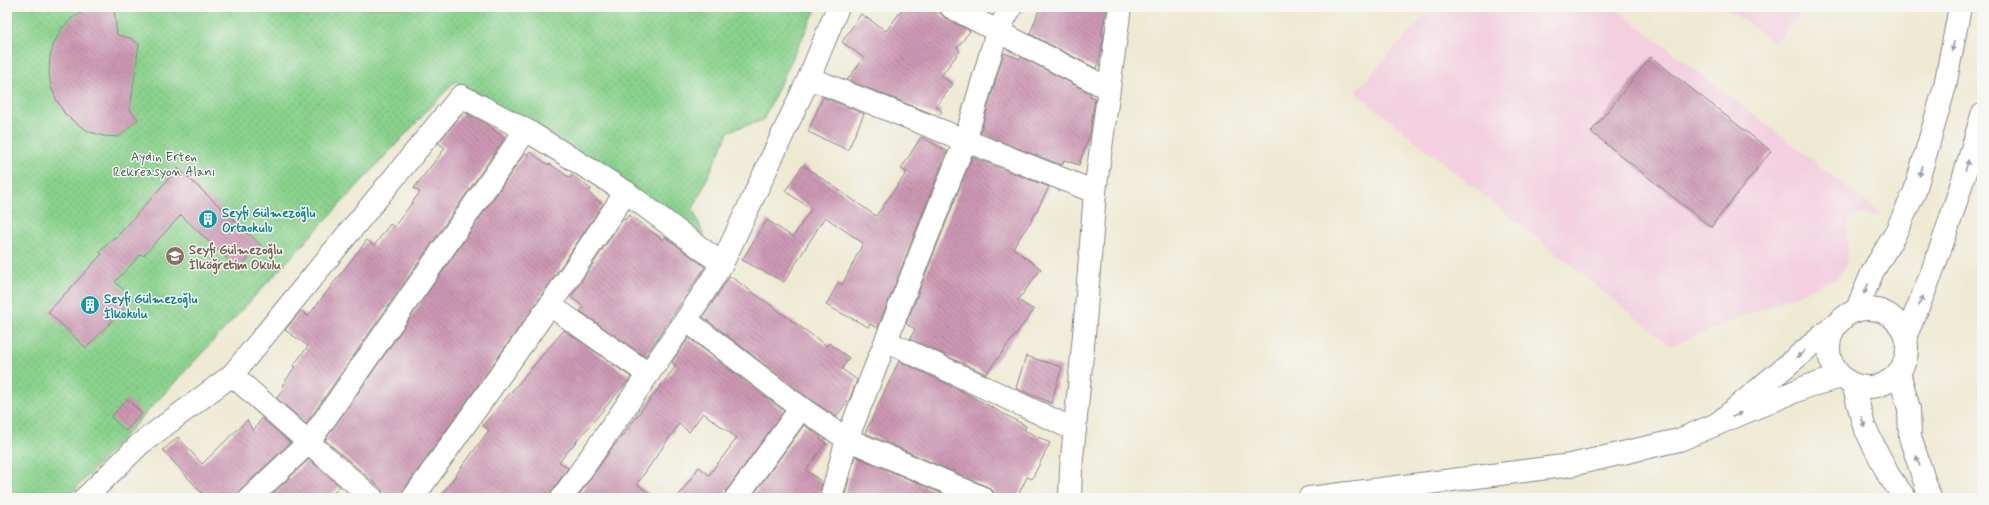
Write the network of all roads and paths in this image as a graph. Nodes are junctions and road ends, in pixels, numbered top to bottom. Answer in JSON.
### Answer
{"nodes":[{"id":1,"x":838,"y":7,"type":"edge"},
{"id":2,"x":951,"y":7,"type":"edge"},
{"id":3,"x":1011,"y":7,"type":"edge"},
{"id":4,"x":1120,"y":7,"type":"edge"},
{"id":5,"x":1960,"y":7,"type":"edge"},
{"id":6,"x":997,"y":32,"type":"junction"},
{"id":7,"x":809,"y":78,"type":"junction"},
{"id":8,"x":1109,"y":90,"type":"junction"},
{"id":9,"x":1982,"y":115,"type":"edge"},
{"id":10,"x":526,"y":130,"type":"junction"},
{"id":11,"x":965,"y":141,"type":"junction"},
{"id":12,"x":626,"y":192,"type":"junction"},
{"id":13,"x":1095,"y":192,"type":"junction"},
{"id":14,"x":722,"y":264,"type":"junction"},
{"id":15,"x":550,"y":305,"type":"junction"},
{"id":16,"x":1848,"y":316,"type":"junction"},
{"id":17,"x":686,"y":320,"type":"junction"},
{"id":18,"x":1905,"y":337,"type":"junction"},
{"id":19,"x":886,"y":341,"type":"junction"},
{"id":20,"x":1899,"y":372,"type":"junction"},
{"id":21,"x":648,"y":374,"type":"junction"},
{"id":22,"x":232,"y":375,"type":"junction"},
{"id":23,"x":1847,"y":381,"type":"junction"},
{"id":24,"x":801,"y":408,"type":"junction"},
{"id":25,"x":1717,"y":424,"type":"junction"},
{"id":26,"x":1074,"y":430,"type":"junction"},
{"id":27,"x":847,"y":439,"type":"junction"},
{"id":28,"x":309,"y":442,"type":"junction"},
{"id":29,"x":85,"y":498,"type":"edge"},
{"id":30,"x":250,"y":498,"type":"edge"},
{"id":31,"x":372,"y":498,"type":"edge"},
{"id":32,"x":413,"y":498,"type":"edge"},
{"id":33,"x":562,"y":498,"type":"edge"},
{"id":34,"x":736,"y":498,"type":"edge"},
{"id":35,"x":831,"y":498,"type":"edge"},
{"id":36,"x":983,"y":498,"type":"edge"},
{"id":37,"x":1070,"y":498,"type":"edge"},
{"id":38,"x":1309,"y":498,"type":"edge"},
{"id":39,"x":1905,"y":498,"type":"edge"},
{"id":40,"x":1930,"y":498,"type":"edge"}],
"edges":[{"from":1,"to":7,"type":"street"},
{"from":2,"to":6,"type":"street"},
{"from":3,"to":6,"type":"street"},
{"from":4,"to":8,"type":"street"},
{"from":5,"to":16,"type":"street","one_way":true},
{"from":6,"to":8,"type":"street"},
{"from":6,"to":11,"type":"street"},
{"from":7,"to":11,"type":"street"},
{"from":7,"to":14,"type":"street"},
{"from":8,"to":13,"type":"street"},
{"from":18,"to":9,"type":"street","one_way":true},
{"from":10,"to":12,"type":"street"},
{"from":10,"to":22,"type":"street"},
{"from":10,"to":28,"type":"street"},
{"from":11,"to":13,"type":"street"},
{"from":11,"to":19,"type":"street"},
{"from":12,"to":14,"type":"street"},
{"from":12,"to":15,"type":"street"},
{"from":13,"to":26,"type":"street"},
{"from":14,"to":17,"type":"street"},
{"from":15,"to":21,"type":"street"},
{"from":15,"to":32,"type":"street"},
{"from":16,"to":18,"type":"street"},
{"from":16,"to":23,"type":"street"},
{"from":16,"to":25,"type":"street","one_way":true},
{"from":17,"to":21,"type":"street"},
{"from":17,"to":24,"type":"street"},
{"from":18,"to":20,"type":"street"},
{"from":19,"to":26,"type":"street"},
{"from":19,"to":27,"type":"street"},
{"from":20,"to":23,"type":"street"},
{"from":40,"to":20,"type":"street","one_way":true},
{"from":21,"to":33,"type":"street"},
{"from":22,"to":28,"type":"street"},
{"from":22,"to":29,"type":"street"},
{"from":25,"to":23,"type":"street","one_way":true},
{"from":23,"to":39,"type":"street","one_way":true},
{"from":24,"to":27,"type":"street"},
{"from":24,"to":34,"type":"street"},
{"from":25,"to":38,"type":"street"},
{"from":26,"to":37,"type":"street"},
{"from":27,"to":35,"type":"street"},
{"from":27,"to":36,"type":"street"},
{"from":28,"to":30,"type":"street"},
{"from":28,"to":31,"type":"street"}]}
